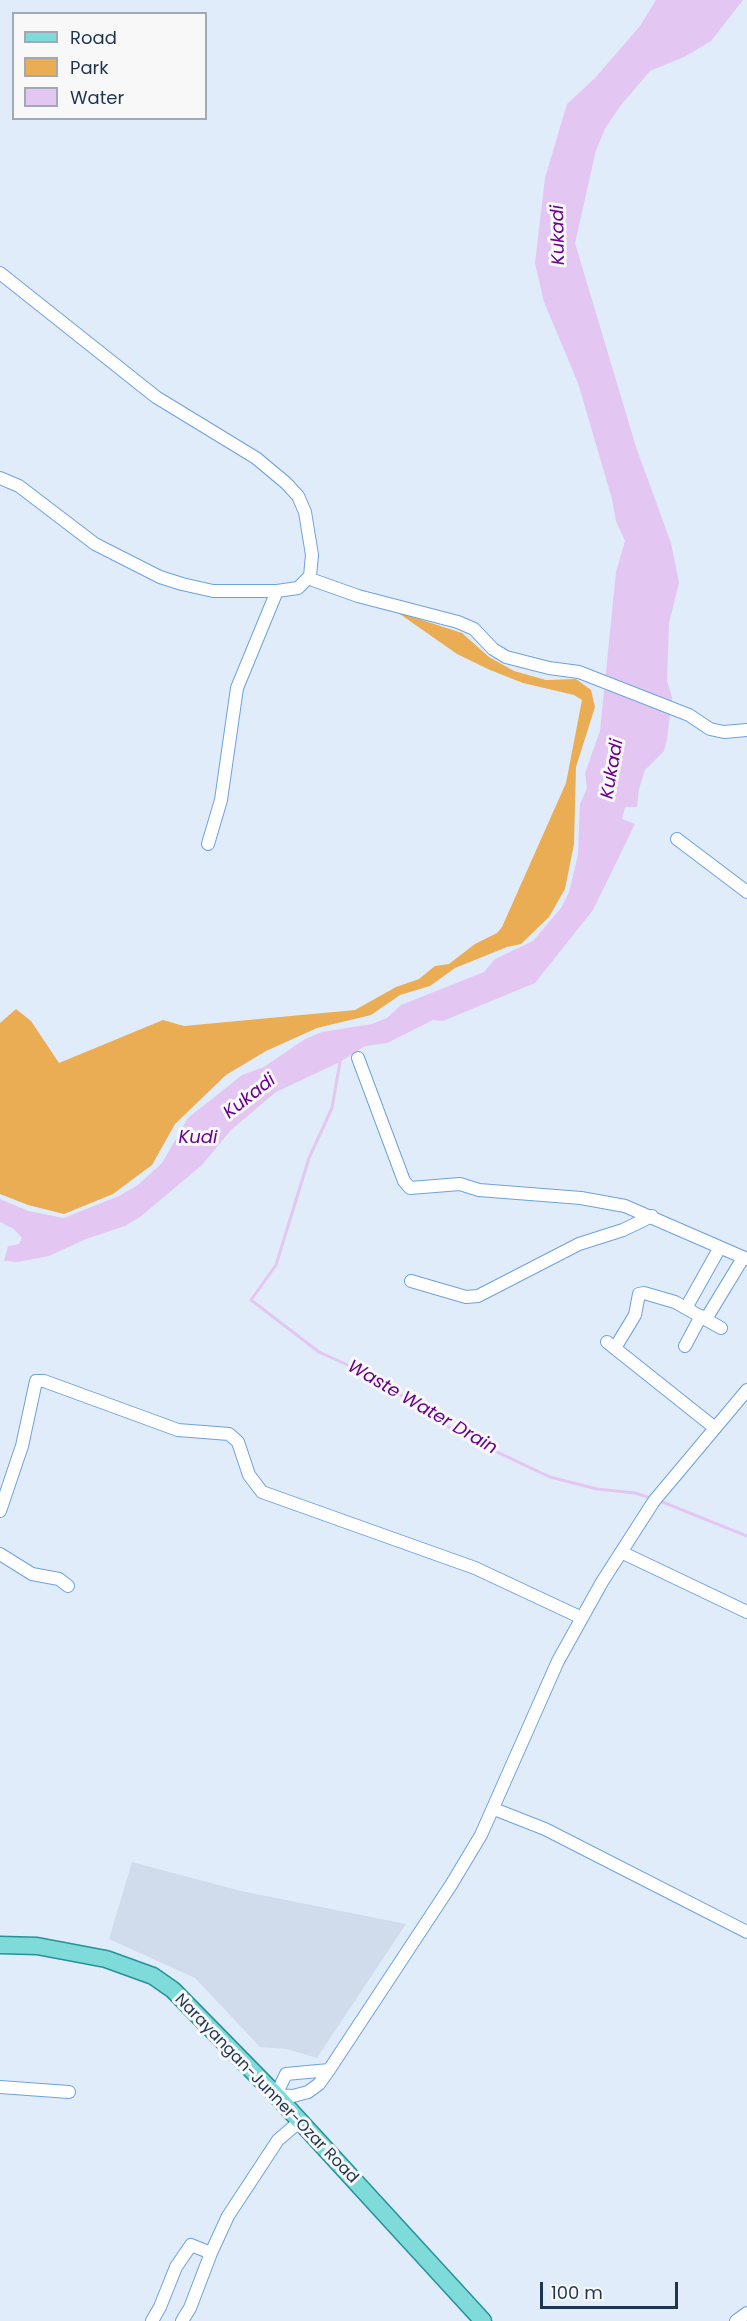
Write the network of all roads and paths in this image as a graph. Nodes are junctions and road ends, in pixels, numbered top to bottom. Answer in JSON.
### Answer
{"nodes":[{"id":1,"x":0,"y":273,"type":"edge"},
{"id":2,"x":0,"y":478,"type":"edge"},
{"id":3,"x":310,"y":576,"type":"junction"},
{"id":4,"x":277,"y":591,"type":"junction"},
{"id":5,"x":747,"y":730,"type":"edge"},
{"id":6,"x":677,"y":839,"type":"dead end"},
{"id":7,"x":208,"y":843,"type":"dead end"},
{"id":8,"x":747,"y":892,"type":"edge"},
{"id":9,"x":358,"y":1058,"type":"dead end"},
{"id":10,"x":652,"y":1216,"type":"junction"},
{"id":11,"x":719,"y":1249,"type":"junction"},
{"id":12,"x":745,"y":1258,"type":"edge"},
{"id":13,"x":411,"y":1281,"type":"dead end"},
{"id":14,"x":686,"y":1308,"type":"junction"},
{"id":15,"x":703,"y":1318,"type":"junction"},
{"id":16,"x":721,"y":1328,"type":"dead end"},
{"id":17,"x":685,"y":1346,"type":"dead end"},
{"id":18,"x":747,"y":1390,"type":"edge"},
{"id":19,"x":715,"y":1428,"type":"junction"},
{"id":20,"x":0,"y":1511,"type":"edge"},
{"id":21,"x":621,"y":1552,"type":"junction"},
{"id":22,"x":0,"y":1554,"type":"edge"},
{"id":23,"x":68,"y":1586,"type":"dead end"},
{"id":24,"x":747,"y":1612,"type":"edge"},
{"id":25,"x":582,"y":1618,"type":"junction"},
{"id":26,"x":494,"y":1809,"type":"junction"},
{"id":27,"x":747,"y":1932,"type":"edge"},
{"id":28,"x":0,"y":1945,"type":"edge"},
{"id":29,"x":328,"y":2070,"type":"junction"},
{"id":30,"x":0,"y":2087,"type":"edge"},
{"id":31,"x":69,"y":2092,"type":"dead end"},
{"id":32,"x":276,"y":2095,"type":"junction"},
{"id":33,"x":299,"y":2122,"type":"junction"},
{"id":34,"x":211,"y":2253,"type":"junction"},
{"id":35,"x":747,"y":2313,"type":"edge"},
{"id":36,"x":152,"y":2321,"type":"edge"},
{"id":37,"x":182,"y":2321,"type":"edge"},
{"id":38,"x":483,"y":2321,"type":"edge"},
{"id":39,"x":736,"y":2321,"type":"edge"}],
"edges":[{"from":1,"to":3,"type":"street"},
{"from":2,"to":4,"type":"street"},
{"from":3,"to":4,"type":"street"},
{"from":3,"to":5,"type":"street"},
{"from":4,"to":7,"type":"street"},
{"from":6,"to":8,"type":"street"},
{"from":9,"to":10,"type":"street"},
{"from":10,"to":11,"type":"street"},
{"from":10,"to":13,"type":"street"},
{"from":11,"to":12,"type":"street"},
{"from":11,"to":14,"type":"street"},
{"from":12,"to":15,"type":"street"},
{"from":14,"to":15,"type":"street"},
{"from":14,"to":19,"type":"street"},
{"from":15,"to":16,"type":"street"},
{"from":15,"to":17,"type":"street"},
{"from":18,"to":19,"type":"street"},
{"from":19,"to":21,"type":"street"},
{"from":20,"to":25,"type":"street"},
{"from":21,"to":24,"type":"street"},
{"from":21,"to":25,"type":"street"},
{"from":22,"to":23,"type":"street"},
{"from":25,"to":26,"type":"street"},
{"from":26,"to":27,"type":"street"},
{"from":26,"to":29,"type":"street"},
{"from":28,"to":32,"type":"main road","name":"Narayangan-Junner-Ozar Road"},
{"from":29,"to":32,"type":"street"},
{"from":29,"to":32,"type":"street"},
{"from":30,"to":31,"type":"street"},
{"from":32,"to":33,"type":"main road","name":"Narayangan-Junner-Ozar Road"},
{"from":33,"to":34,"type":"street"},
{"from":33,"to":38,"type":"main road","name":"Narayangan-Junner-Ozar Road"},
{"from":34,"to":36,"type":"street"},
{"from":34,"to":37,"type":"street"},
{"from":35,"to":39,"type":"street"}]}
